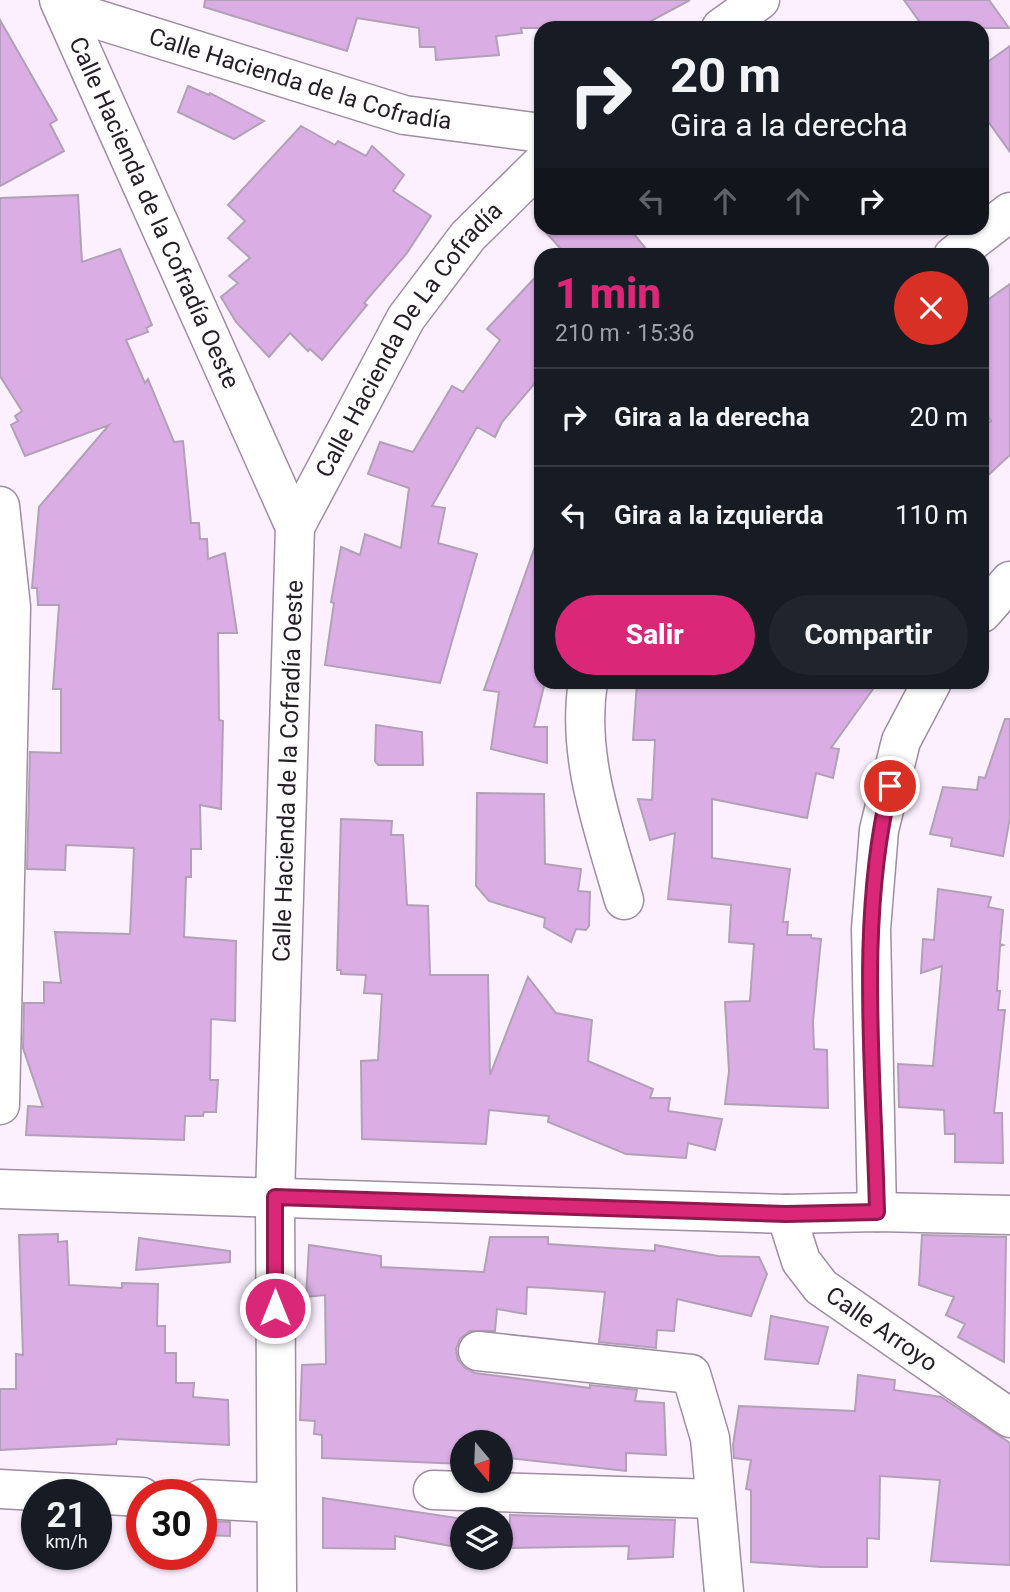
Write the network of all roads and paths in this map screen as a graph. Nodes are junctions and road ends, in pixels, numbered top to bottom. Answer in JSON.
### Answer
{"nodes":[{"id":1,"x":760,"y":0,"type":"edge"},
{"id":2,"x":61,"y":4,"type":"edge"},
{"id":3,"x":731,"y":21,"type":"edge"},
{"id":4,"x":534,"y":132,"type":"edge"},
{"id":5,"x":534,"y":171,"type":"edge"},
{"id":6,"x":1010,"y":212,"type":"edge"},
{"id":7,"x":989,"y":228,"type":"edge"},
{"id":8,"x":980,"y":235,"type":"edge"},
{"id":9,"x":963,"y":248,"type":"edge"},
{"id":10,"x":0,"y":506,"type":"edge"},
{"id":11,"x":295,"y":527,"type":"junction"},
{"id":12,"x":1010,"y":581,"type":"edge"},
{"id":13,"x":989,"y":605,"type":"edge"},
{"id":14,"x":587,"y":689,"type":"edge"},
{"id":15,"x":928,"y":689,"type":"edge"},
{"id":16,"x":624,"y":900,"type":"dead end"},
{"id":17,"x":0,"y":1105,"type":"edge"},
{"id":18,"x":0,"y":1189,"type":"edge"},
{"id":19,"x":275,"y":1197,"type":"junction"},
{"id":20,"x":877,"y":1212,"type":"junction"},
{"id":21,"x":786,"y":1214,"type":"junction"},
{"id":22,"x":1010,"y":1215,"type":"edge"},
{"id":23,"x":478,"y":1351,"type":"dead end"},
{"id":24,"x":1010,"y":1418,"type":"edge"},
{"id":25,"x":0,"y":1489,"type":"edge"},
{"id":26,"x":433,"y":1490,"type":"dead end"},
{"id":27,"x":126,"y":1496,"type":"edge"},
{"id":28,"x":715,"y":1499,"type":"junction"},
{"id":29,"x":217,"y":1500,"type":"edge"},
{"id":30,"x":275,"y":1503,"type":"junction"},
{"id":31,"x":277,"y":1592,"type":"edge"},
{"id":32,"x":724,"y":1592,"type":"edge"}],
"edges":[{"from":1,"to":3,"type":"street"},
{"from":2,"to":4,"type":"street","name":"Calle Hacienda de la Cofradía"},
{"from":2,"to":11,"type":"street","name":"Calle Hacienda de la Cofradía Oeste"},
{"from":5,"to":11,"type":"street","name":"Calle Hacienda De La Cofradía"},
{"from":6,"to":7,"type":"street"},
{"from":8,"to":9,"type":"street"},
{"from":10,"to":17,"type":"street"},
{"from":11,"to":19,"type":"street","name":"Calle Hacienda de la Cofradía Oeste"},
{"from":12,"to":13,"type":"street"},
{"from":14,"to":16,"type":"street"},
{"from":15,"to":20,"type":"street"},
{"from":18,"to":19,"type":"street"},
{"from":19,"to":21,"type":"street"},
{"from":19,"to":30,"type":"street","name":"Calle Hacienda de la Cofradía Oeste"},
{"from":20,"to":21,"type":"street"},
{"from":20,"to":22,"type":"street"},
{"from":21,"to":24,"type":"street","name":"Calle Arroyo"},
{"from":23,"to":28,"type":"street"},
{"from":25,"to":27,"type":"street"},
{"from":26,"to":28,"type":"street"},
{"from":28,"to":32,"type":"street"},
{"from":29,"to":30,"type":"street"},
{"from":30,"to":31,"type":"street","name":"Calle Hacienda de la Cofradía Oeste"}]}
